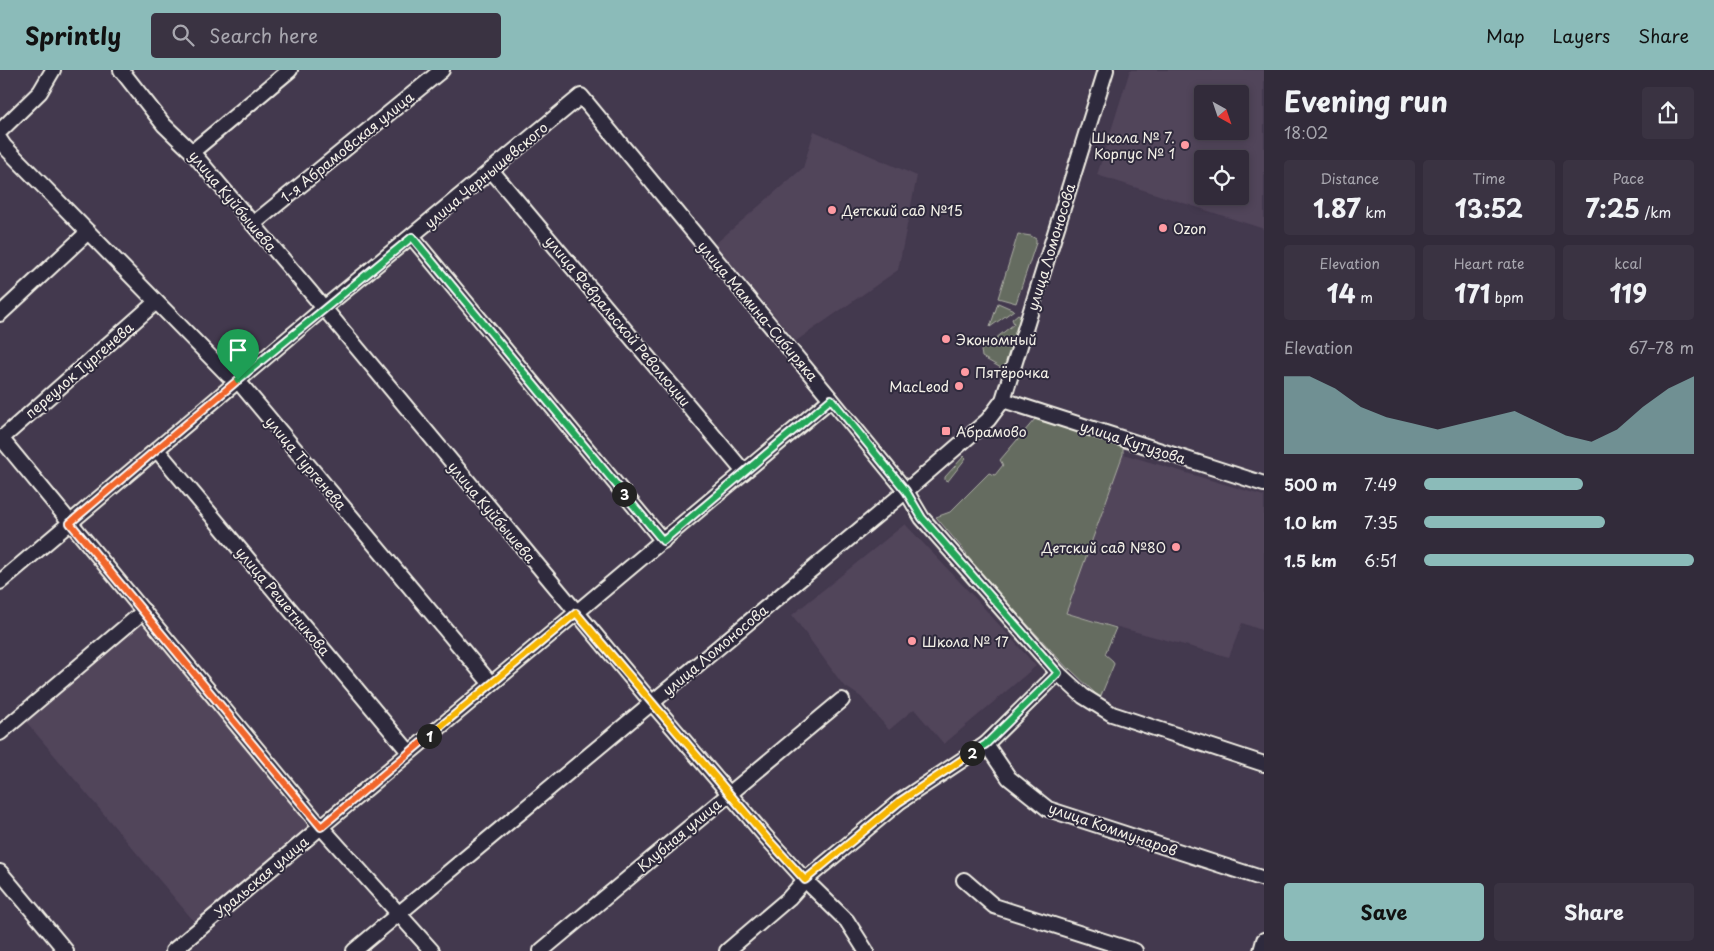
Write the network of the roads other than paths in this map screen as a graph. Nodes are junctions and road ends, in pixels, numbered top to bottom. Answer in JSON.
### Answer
{"nodes":[{"id":1,"x":53,"y":70,"type":"edge"},
{"id":2,"x":120,"y":70,"type":"edge"},
{"id":3,"x":290,"y":70,"type":"edge"},
{"id":4,"x":442,"y":70,"type":"edge"},
{"id":5,"x":1106,"y":70,"type":"edge"},
{"id":6,"x":581,"y":96,"type":"joint"},
{"id":7,"x":0,"y":131,"type":"edge"},
{"id":8,"x":2,"y":143,"type":"edge"},
{"id":9,"x":192,"y":152,"type":"junction"},
{"id":10,"x":491,"y":170,"type":"junction"},
{"id":11,"x":253,"y":224,"type":"junction"},
{"id":12,"x":88,"y":232,"type":"junction"},
{"id":13,"x":412,"y":237,"type":"junction"},
{"id":14,"x":156,"y":302,"type":"junction"},
{"id":15,"x":324,"y":308,"type":"junction"},
{"id":16,"x":0,"y":314,"type":"edge"},
{"id":17,"x":238,"y":380,"type":"junction"},
{"id":18,"x":831,"y":399,"type":"junction"},
{"id":19,"x":1003,"y":400,"type":"junction"},
{"id":20,"x":1,"y":438,"type":"edge"},
{"id":21,"x":157,"y":450,"type":"junction"},
{"id":22,"x":744,"y":472,"type":"junction"},
{"id":23,"x":1264,"y":484,"type":"edge"},
{"id":24,"x":906,"y":491,"type":"junction"},
{"id":25,"x":70,"y":523,"type":"junction"},
{"id":26,"x":663,"y":541,"type":"junction"},
{"id":27,"x":0,"y":582,"type":"edge"},
{"id":28,"x":144,"y":611,"type":"junction"},
{"id":29,"x":576,"y":613,"type":"junction"},
{"id":30,"x":1058,"y":673,"type":"junction"},
{"id":31,"x":491,"y":684,"type":"junction"},
{"id":32,"x":842,"y":700,"type":"dead end"},
{"id":33,"x":652,"y":703,"type":"junction"},
{"id":34,"x":0,"y":733,"type":"edge"},
{"id":35,"x":986,"y":744,"type":"junction"},
{"id":36,"x":409,"y":752,"type":"junction"},
{"id":37,"x":1264,"y":764,"type":"edge"},
{"id":38,"x":729,"y":793,"type":"junction"},
{"id":39,"x":321,"y":827,"type":"junction"},
{"id":40,"x":0,"y":872,"type":"edge"},
{"id":41,"x":1264,"y":879,"type":"edge"},
{"id":42,"x":805,"y":880,"type":"junction"},
{"id":43,"x":964,"y":880,"type":"dead end"},
{"id":44,"x":398,"y":915,"type":"junction"},
{"id":45,"x":1264,"y":940,"type":"edge"},
{"id":46,"x":66,"y":951,"type":"edge"},
{"id":47,"x":173,"y":951,"type":"edge"},
{"id":48,"x":354,"y":951,"type":"edge"},
{"id":49,"x":432,"y":951,"type":"edge"},
{"id":50,"x":541,"y":951,"type":"edge"},
{"id":51,"x":727,"y":951,"type":"edge"},
{"id":52,"x":866,"y":951,"type":"edge"},
{"id":53,"x":1135,"y":951,"type":"edge"},
{"id":54,"x":1260,"y":951,"type":"edge"}],
"edges":[{"from":1,"to":7,"type":"street"},
{"from":2,"to":9,"type":"street","name":"улица Куйбышева"},
{"from":3,"to":9,"type":"street"},
{"from":4,"to":11,"type":"street","name":"1-я Абрамовская улица"},
{"from":5,"to":19,"type":"street","name":"улица Ломоносова"},
{"from":6,"to":10,"type":"street","name":"улица Чернышевского"},
{"from":6,"to":18,"type":"street","name":"улица Мамина-Сибиряка"},
{"from":8,"to":12,"type":"street","name":"улица Тургенева"},
{"from":9,"to":11,"type":"street","name":"улица Куйбышева"},
{"from":10,"to":13,"type":"street","name":"улица Чернышевского"},
{"from":10,"to":22,"type":"street","name":"улица Февральской Революции"},
{"from":11,"to":15,"type":"street","name":"улица Куйбышева"},
{"from":12,"to":14,"type":"street","name":"улица Тургенева"},
{"from":12,"to":16,"type":"street"},
{"from":13,"to":15,"type":"street","name":"улица Чернышевского"},
{"from":13,"to":26,"type":"street"},
{"from":14,"to":17,"type":"street","name":"улица Тургенева"},
{"from":14,"to":20,"type":"street","name":"переулок Тургенева"},
{"from":15,"to":17,"type":"street","name":"улица Чернышевского"},
{"from":15,"to":29,"type":"street","name":"улица Куйбышева"},
{"from":17,"to":21,"type":"street","name":"улица Чернышевского"},
{"from":17,"to":31,"type":"street","name":"улица Тургенева"},
{"from":18,"to":22,"type":"street","name":"Уральская улица"},
{"from":18,"to":24,"type":"street","name":"улица Мамина-Сибиряка"},
{"from":19,"to":23,"type":"street","name":"улица Кутузова"},
{"from":19,"to":24,"type":"street","name":"улица Ломоносова"},
{"from":20,"to":25,"type":"street"},
{"from":21,"to":25,"type":"street","name":"улица Чернышевского"},
{"from":21,"to":36,"type":"street","name":"улица Решетникова"},
{"from":22,"to":26,"type":"street","name":"Уральская улица"},
{"from":24,"to":30,"type":"street","name":"улица Мамина-Сибиряка"},
{"from":24,"to":33,"type":"street","name":"улица Ломоносова"},
{"from":25,"to":27,"type":"street","name":"улица Чернышевского"},
{"from":25,"to":28,"type":"street"},
{"from":26,"to":29,"type":"street","name":"Уральская улица"},
{"from":28,"to":34,"type":"street"},
{"from":28,"to":39,"type":"street"},
{"from":29,"to":31,"type":"street","name":"Уральская улица"},
{"from":29,"to":33,"type":"street","name":"улица Куйбышева"},
{"from":30,"to":35,"type":"street"},
{"from":30,"to":37,"type":"street","name":"улица Мамина-Сибиряка"},
{"from":31,"to":36,"type":"street","name":"Уральская улица"},
{"from":32,"to":38,"type":"street","name":"Клубная улица"},
{"from":33,"to":38,"type":"street","name":"улица Куйбышева"},
{"from":33,"to":44,"type":"street","name":"улица Ломоносова"},
{"from":35,"to":41,"type":"street","name":"улица Коммунаров"},
{"from":35,"to":42,"type":"street"},
{"from":36,"to":39,"type":"street","name":"Уральская улица"},
{"from":38,"to":42,"type":"street","name":"улица Куйбышева"},
{"from":38,"to":50,"type":"street","name":"Клубная улица"},
{"from":39,"to":44,"type":"street"},
{"from":39,"to":47,"type":"street","name":"Уральская улица"},
{"from":40,"to":46,"type":"street"},
{"from":42,"to":51,"type":"street"},
{"from":42,"to":52,"type":"street","name":"улица Куйбышева"},
{"from":43,"to":53,"type":"street"},
{"from":44,"to":48,"type":"street","name":"улица Ломоносова"},
{"from":44,"to":49,"type":"street"},
{"from":45,"to":54,"type":"street"}]}
